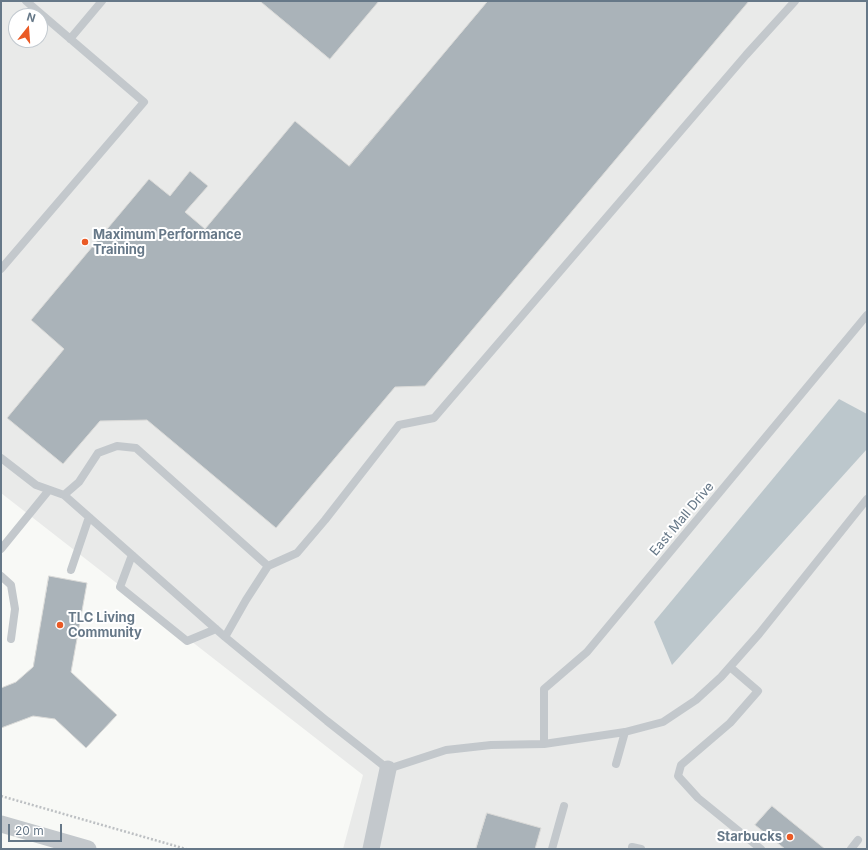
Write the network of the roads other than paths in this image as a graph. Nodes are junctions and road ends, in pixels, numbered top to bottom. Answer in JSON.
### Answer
{"nodes":[{"id":1,"x":26,"y":1,"type":"edge"},
{"id":2,"x":102,"y":1,"type":"edge"},
{"id":3,"x":795,"y":1,"type":"edge"},
{"id":4,"x":70,"y":38,"type":"junction"},
{"id":5,"x":1,"y":269,"type":"edge"},
{"id":6,"x":867,"y":315,"type":"edge"},
{"id":7,"x":1,"y":458,"type":"edge"},
{"id":8,"x":49,"y":490,"type":"junction"},
{"id":9,"x":64,"y":495,"type":"junction"},
{"id":10,"x":867,"y":499,"type":"edge"},
{"id":11,"x":88,"y":517,"type":"junction"},
{"id":12,"x":1,"y":548,"type":"edge"},
{"id":13,"x":132,"y":555,"type":"junction"},
{"id":14,"x":268,"y":566,"type":"junction"},
{"id":15,"x":71,"y":570,"type":"dead end"},
{"id":16,"x":1,"y":576,"type":"edge"},
{"id":17,"x":216,"y":629,"type":"junction"},
{"id":18,"x":225,"y":637,"type":"junction"},
{"id":19,"x":11,"y":639,"type":"dead end"},
{"id":20,"x":730,"y":667,"type":"junction"},
{"id":21,"x":625,"y":732,"type":"junction"},
{"id":22,"x":544,"y":744,"type":"junction"},
{"id":23,"x":616,"y":764,"type":"dead end"},
{"id":24,"x":388,"y":769,"type":"junction"},
{"id":25,"x":564,"y":806,"type":"dead end"},
{"id":26,"x":1,"y":824,"type":"edge"},
{"id":27,"x":858,"y":840,"type":"dead end"},
{"id":28,"x":632,"y":847,"type":"dead end"},
{"id":29,"x":88,"y":849,"type":"edge"},
{"id":30,"x":371,"y":849,"type":"edge"},
{"id":31,"x":552,"y":849,"type":"edge"},
{"id":32,"x":641,"y":849,"type":"edge"},
{"id":33,"x":761,"y":849,"type":"edge"},
{"id":34,"x":851,"y":849,"type":"edge"}],
"edges":[{"from":1,"to":4,"type":"lane"},
{"from":2,"to":4,"type":"lane"},
{"from":3,"to":14,"type":"lane"},
{"from":4,"to":5,"type":"lane"},
{"from":6,"to":22,"type":"lane","name":"East Mall Drive"},
{"from":7,"to":8,"type":"lane"},
{"from":8,"to":9,"type":"lane"},
{"from":8,"to":12,"type":"lane"},
{"from":9,"to":11,"type":"lane"},
{"from":9,"to":14,"type":"lane"},
{"from":10,"to":20,"type":"lane"},
{"from":11,"to":13,"type":"lane"},
{"from":11,"to":15,"type":"lane"},
{"from":13,"to":17,"type":"lane"},
{"from":13,"to":17,"type":"lane"},
{"from":14,"to":18,"type":"lane"},
{"from":16,"to":19,"type":"lane"},
{"from":17,"to":18,"type":"lane"},
{"from":18,"to":24,"type":"lane"},
{"from":20,"to":21,"type":"lane"},
{"from":20,"to":33,"type":"lane"},
{"from":21,"to":22,"type":"lane"},
{"from":21,"to":23,"type":"lane"},
{"from":22,"to":24,"type":"lane"},
{"from":24,"to":30,"type":"street"},
{"from":25,"to":31,"type":"lane"},
{"from":26,"to":29,"type":"street"},
{"from":27,"to":34,"type":"lane"},
{"from":28,"to":32,"type":"lane"}]}
